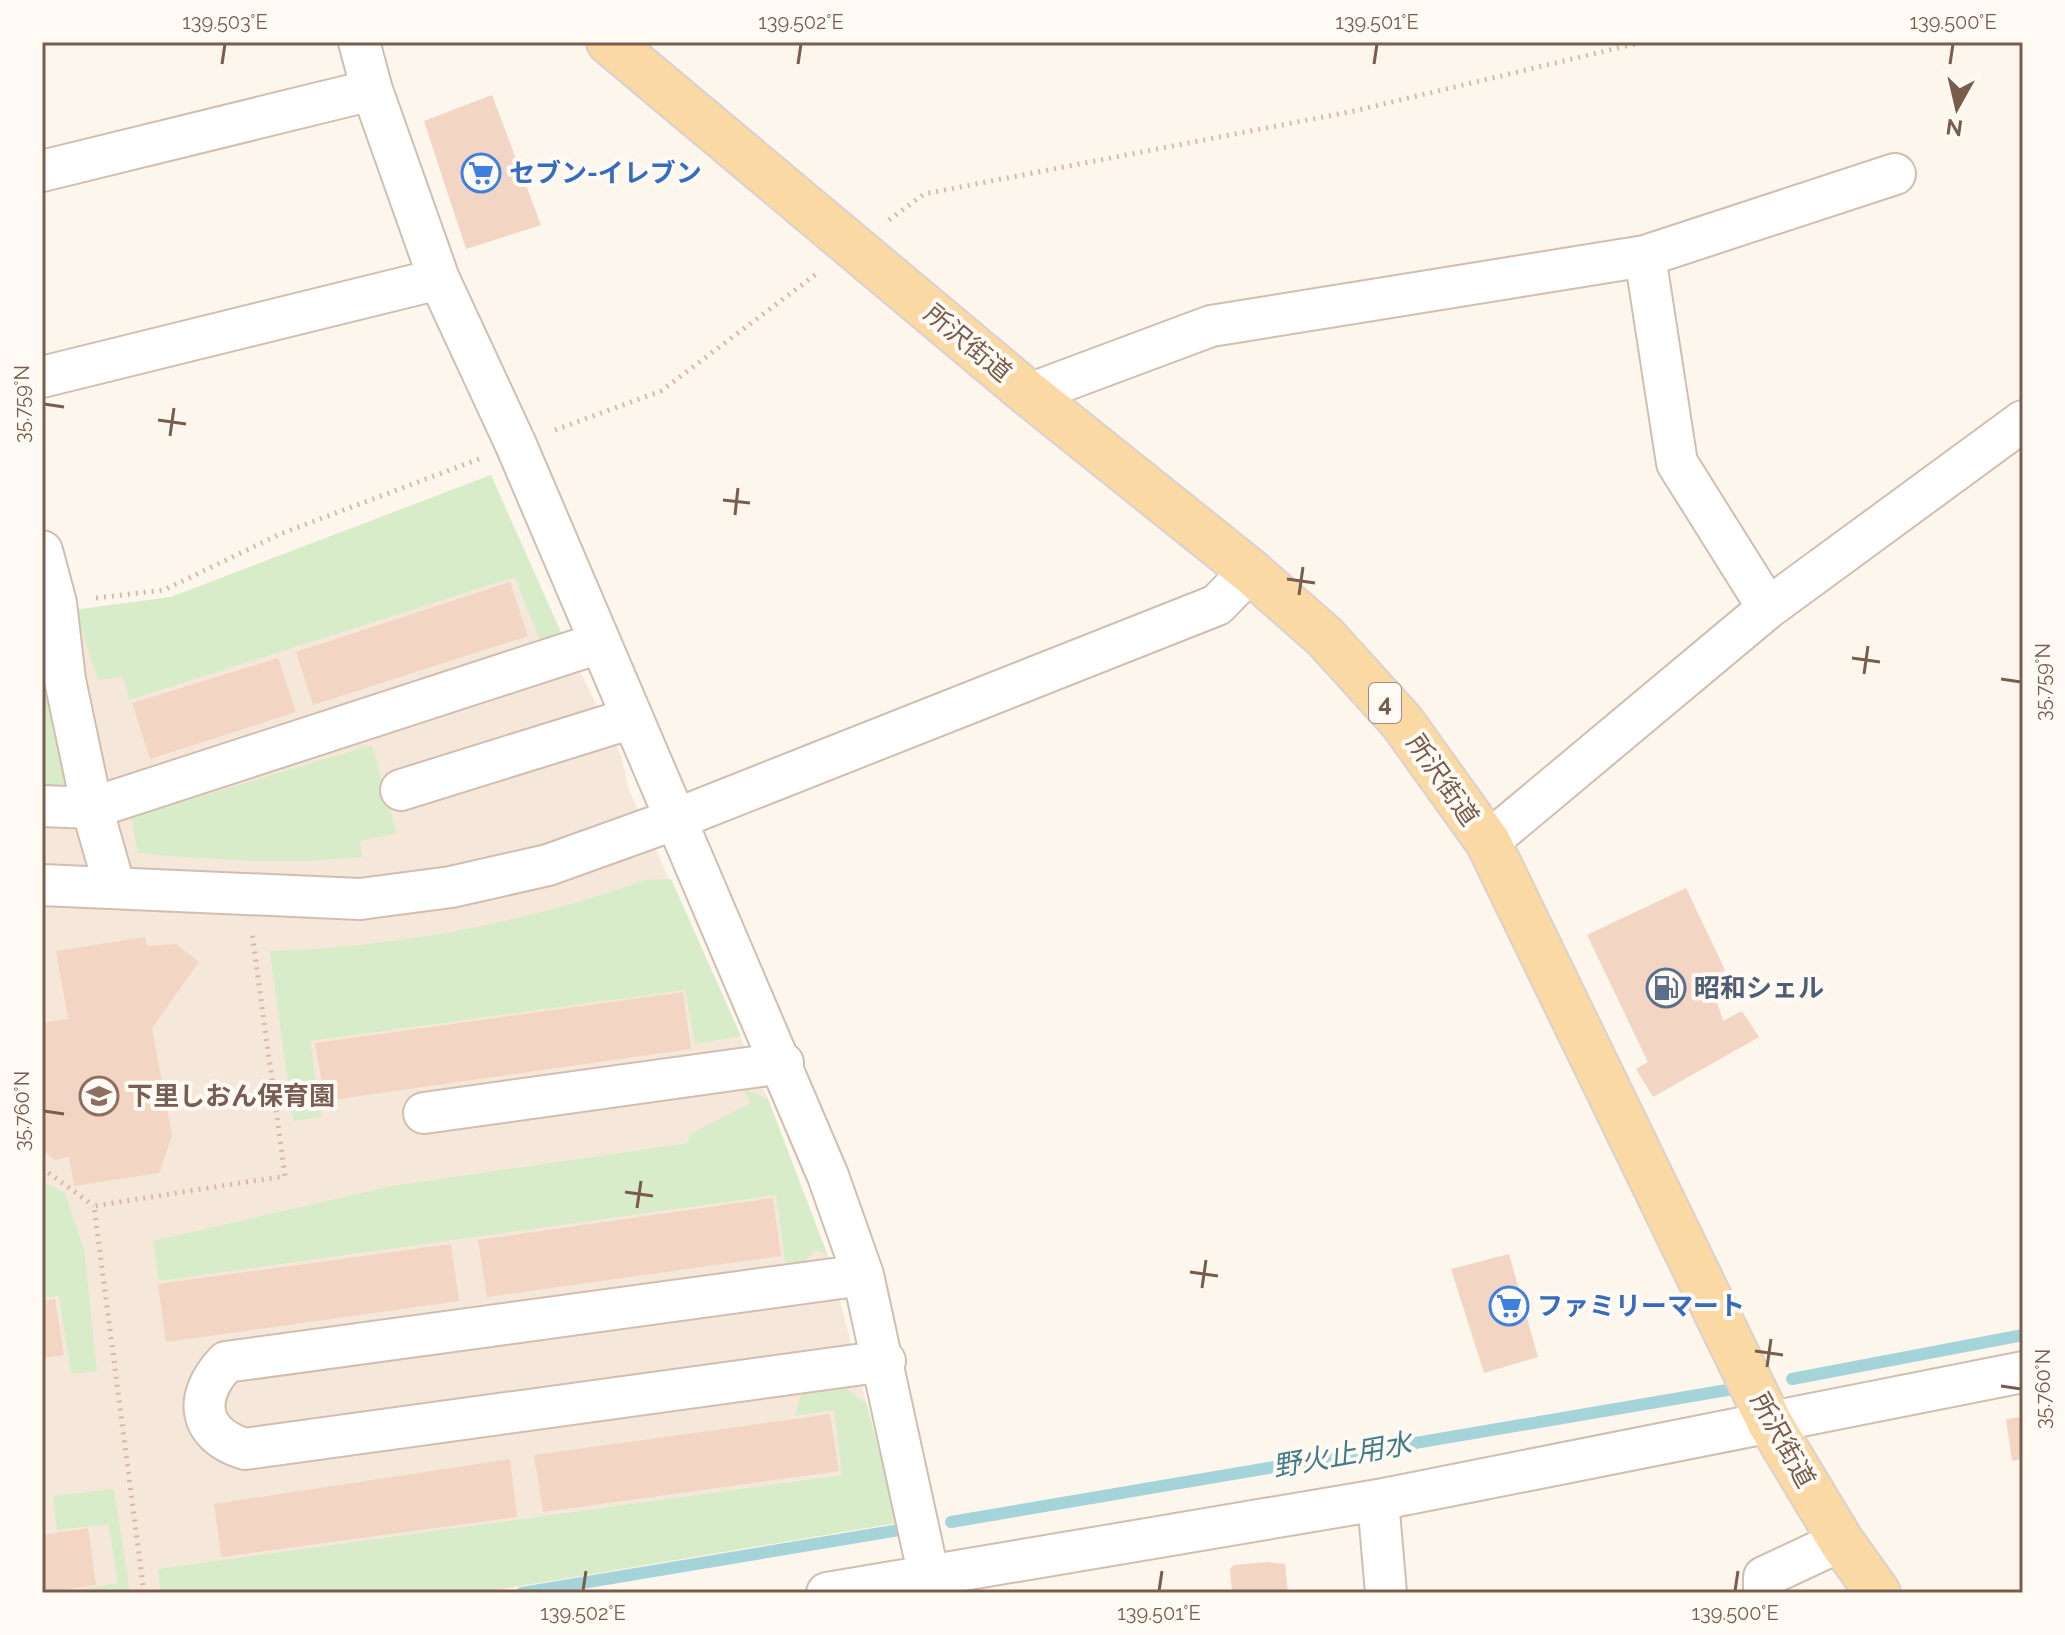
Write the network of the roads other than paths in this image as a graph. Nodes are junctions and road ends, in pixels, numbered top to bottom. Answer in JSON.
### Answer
{"nodes":[{"id":1,"x":359,"y":42,"type":"edge"},
{"id":2,"x":609,"y":42,"type":"edge"},
{"id":3,"x":372,"y":90,"type":"junction"},
{"id":4,"x":42,"y":171,"type":"edge"},
{"id":5,"x":1895,"y":174,"type":"dead end"},
{"id":6,"x":1645,"y":256,"type":"junction"},
{"id":7,"x":439,"y":279,"type":"junction"},
{"id":8,"x":42,"y":377,"type":"edge"},
{"id":9,"x":1029,"y":394,"type":"junction"},
{"id":10,"x":2023,"y":421,"type":"edge"},
{"id":11,"x":42,"y":551,"type":"edge"},
{"id":12,"x":1250,"y":571,"type":"junction"},
{"id":13,"x":1768,"y":608,"type":"junction"},
{"id":14,"x":599,"y":643,"type":"junction"},
{"id":15,"x":632,"y":718,"type":"junction"},
{"id":16,"x":401,"y":790,"type":"dead end"},
{"id":17,"x":42,"y":806,"type":"edge"},
{"id":18,"x":92,"y":808,"type":"junction"},
{"id":19,"x":676,"y":819,"type":"junction"},
{"id":20,"x":1488,"y":842,"type":"junction"},
{"id":21,"x":42,"y":885,"type":"edge"},
{"id":22,"x":115,"y":888,"type":"junction"},
{"id":23,"x":783,"y":1063,"type":"junction"},
{"id":24,"x":424,"y":1113,"type":"dead end"},
{"id":25,"x":863,"y":1275,"type":"junction"},
{"id":26,"x":885,"y":1361,"type":"junction"},
{"id":27,"x":2023,"y":1372,"type":"edge"},
{"id":28,"x":1770,"y":1423,"type":"junction"},
{"id":29,"x":1378,"y":1500,"type":"junction"},
{"id":30,"x":1841,"y":1541,"type":"junction"},
{"id":31,"x":929,"y":1577,"type":"junction"},
{"id":32,"x":827,"y":1593,"type":"edge"},
{"id":33,"x":1386,"y":1593,"type":"edge"},
{"id":34,"x":1764,"y":1593,"type":"edge"},
{"id":35,"x":1878,"y":1593,"type":"edge"}],
"edges":[{"from":1,"to":3,"type":"street"},
{"from":2,"to":9,"type":"main road","name":"所沢街道","number":"4"},
{"from":3,"to":4,"type":"street"},
{"from":3,"to":7,"type":"street"},
{"from":5,"to":6,"type":"street"},
{"from":6,"to":9,"type":"street"},
{"from":6,"to":13,"type":"street"},
{"from":7,"to":8,"type":"street"},
{"from":7,"to":14,"type":"street"},
{"from":9,"to":12,"type":"main road","name":"所沢街道","number":"4"},
{"from":10,"to":13,"type":"street"},
{"from":11,"to":18,"type":"street"},
{"from":12,"to":19,"type":"street"},
{"from":12,"to":20,"type":"main road","name":"所沢街道","number":"4"},
{"from":13,"to":20,"type":"street"},
{"from":14,"to":15,"type":"street"},
{"from":14,"to":18,"type":"street"},
{"from":15,"to":16,"type":"street"},
{"from":15,"to":19,"type":"street"},
{"from":17,"to":18,"type":"street"},
{"from":18,"to":22,"type":"street"},
{"from":19,"to":22,"type":"street"},
{"from":19,"to":23,"type":"street"},
{"from":20,"to":28,"type":"main road","name":"所沢街道","number":"4"},
{"from":21,"to":22,"type":"street"},
{"from":23,"to":24,"type":"street"},
{"from":23,"to":25,"type":"street"},
{"from":25,"to":26,"type":"street"},
{"from":25,"to":26,"type":"street"},
{"from":26,"to":31,"type":"street"},
{"from":27,"to":28,"type":"street"},
{"from":28,"to":29,"type":"street"},
{"from":28,"to":30,"type":"main road","name":"所沢街道","number":"4"},
{"from":29,"to":31,"type":"street"},
{"from":29,"to":33,"type":"street"},
{"from":30,"to":34,"type":"street"},
{"from":30,"to":35,"type":"main road","name":"所沢街道","number":"4"},
{"from":31,"to":32,"type":"street"}]}
